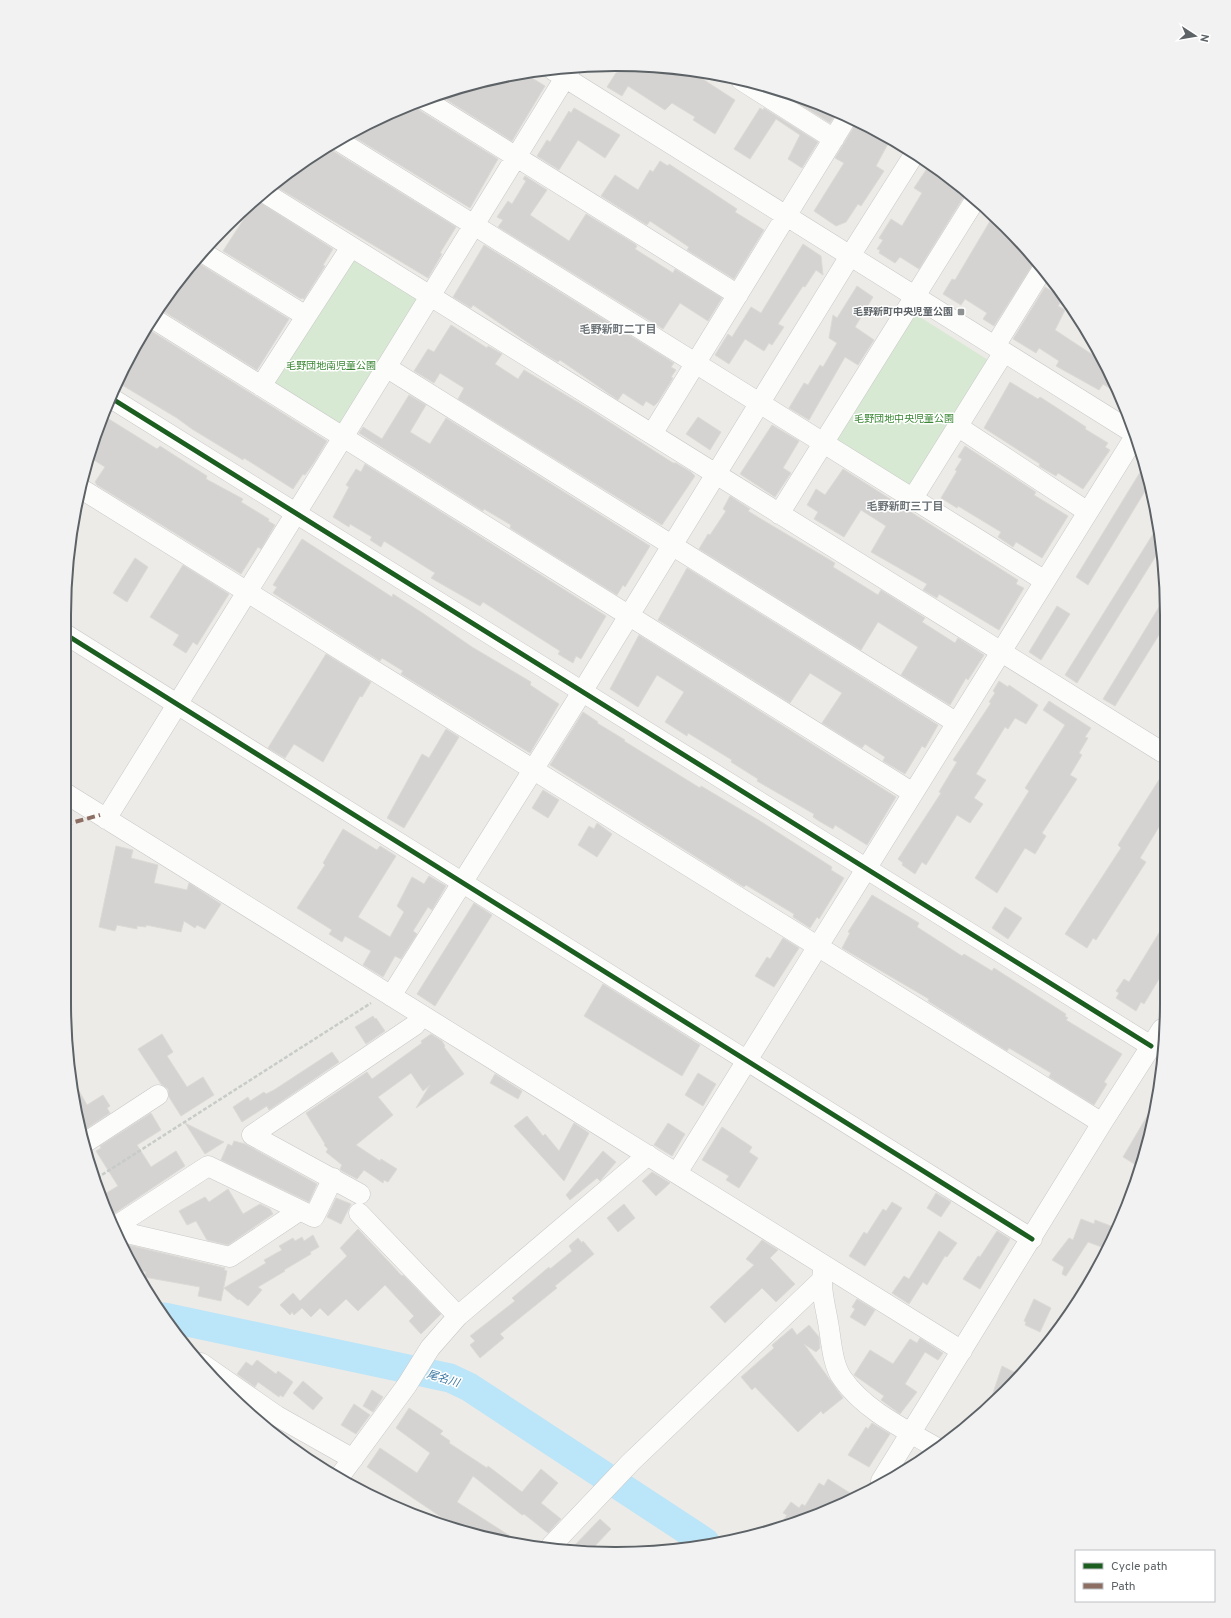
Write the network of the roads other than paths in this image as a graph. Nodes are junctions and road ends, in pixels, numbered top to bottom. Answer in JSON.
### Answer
{"nodes":[{"id":1,"x":562,"y":74,"type":"edge"},
{"id":2,"x":565,"y":74,"type":"edge"},
{"id":3,"x":757,"y":90,"type":"edge"},
{"id":4,"x":431,"y":103,"type":"edge"},
{"id":5,"x":844,"y":122,"type":"edge"},
{"id":6,"x":834,"y":139,"type":"junction"},
{"id":7,"x":343,"y":144,"type":"edge"},
{"id":8,"x":516,"y":157,"type":"junction"},
{"id":9,"x":911,"y":159,"type":"edge"},
{"id":10,"x":268,"y":196,"type":"edge"},
{"id":11,"x":972,"y":204,"type":"edge"},
{"id":12,"x":786,"y":216,"type":"junction"},
{"id":13,"x":474,"y":225,"type":"junction"},
{"id":14,"x":350,"y":247,"type":"junction"},
{"id":15,"x":207,"y":255,"type":"edge"},
{"id":16,"x":850,"y":256,"type":"junction"},
{"id":17,"x":1040,"y":275,"type":"edge"},
{"id":18,"x":738,"y":294,"type":"junction"},
{"id":19,"x":430,"y":296,"type":"junction"},
{"id":20,"x":915,"y":296,"type":"junction"},
{"id":21,"x":306,"y":316,"type":"junction"},
{"id":22,"x":158,"y":321,"type":"edge"},
{"id":23,"x":999,"y":349,"type":"junction"},
{"id":24,"x":696,"y":363,"type":"junction"},
{"id":25,"x":386,"y":367,"type":"junction"},
{"id":26,"x":262,"y":386,"type":"junction"},
{"id":27,"x":115,"y":401,"type":"edge"},
{"id":28,"x":759,"y":403,"type":"junction"},
{"id":29,"x":957,"y":426,"type":"junction"},
{"id":30,"x":1127,"y":429,"type":"edge"},
{"id":31,"x":652,"y":434,"type":"junction"},
{"id":32,"x":343,"y":436,"type":"junction"},
{"id":33,"x":1132,"y":442,"type":"edge"},
{"id":34,"x":823,"y":443,"type":"junction"},
{"id":35,"x":716,"y":474,"type":"junction"},
{"id":36,"x":86,"y":492,"type":"edge"},
{"id":37,"x":912,"y":498,"type":"junction"},
{"id":38,"x":1088,"y":512,"type":"junction"},
{"id":39,"x":779,"y":514,"type":"junction"},
{"id":40,"x":296,"y":515,"type":"junction"},
{"id":41,"x":672,"y":545,"type":"junction"},
{"id":42,"x":1045,"y":581,"type":"junction"},
{"id":43,"x":247,"y":592,"type":"junction"},
{"id":44,"x":629,"y":616,"type":"junction"},
{"id":45,"x":71,"y":638,"type":"edge"},
{"id":46,"x":1001,"y":652,"type":"junction"},
{"id":47,"x":582,"y":692,"type":"junction"},
{"id":48,"x":177,"y":704,"type":"junction"},
{"id":49,"x":957,"y":723,"type":"junction"},
{"id":50,"x":1160,"y":751,"type":"edge"},
{"id":51,"x":533,"y":770,"type":"junction"},
{"id":52,"x":913,"y":793,"type":"junction"},
{"id":53,"x":71,"y":797,"type":"edge"},
{"id":54,"x":106,"y":819,"type":"junction"},
{"id":55,"x":867,"y":868,"type":"junction"},
{"id":56,"x":462,"y":882,"type":"junction"},
{"id":57,"x":818,"y":947,"type":"junction"},
{"id":58,"x":389,"y":994,"type":"junction"},
{"id":59,"x":422,"y":1015,"type":"junction"},
{"id":60,"x":1159,"y":1034,"type":"edge"},
{"id":61,"x":1151,"y":1046,"type":"junction"},
{"id":62,"x":747,"y":1061,"type":"junction"},
{"id":63,"x":158,"y":1095,"type":"dead end"},
{"id":64,"x":1102,"y":1123,"type":"junction"},
{"id":65,"x":89,"y":1140,"type":"edge"},
{"id":66,"x":648,"y":1155,"type":"junction"},
{"id":67,"x":677,"y":1173,"type":"junction"},
{"id":68,"x":333,"y":1178,"type":"junction"},
{"id":69,"x":300,"y":1211,"type":"junction"},
{"id":70,"x":118,"y":1224,"type":"edge"},
{"id":71,"x":122,"y":1232,"type":"edge"},
{"id":72,"x":1032,"y":1239,"type":"junction"},
{"id":73,"x":823,"y":1272,"type":"junction"},
{"id":74,"x":458,"y":1316,"type":"junction"},
{"id":75,"x":962,"y":1351,"type":"junction"},
{"id":76,"x":218,"y":1375,"type":"edge"},
{"id":77,"x":911,"y":1434,"type":"junction"},
{"id":78,"x":932,"y":1445,"type":"edge"},
{"id":79,"x":353,"y":1459,"type":"junction"},
{"id":80,"x":342,"y":1473,"type":"edge"},
{"id":81,"x":884,"y":1476,"type":"edge"},
{"id":82,"x":554,"y":1543,"type":"edge"}],
"edges":[{"from":1,"to":8,"type":"street"},
{"from":2,"to":12,"type":"street"},
{"from":3,"to":6,"type":"street"},
{"from":4,"to":8,"type":"street"},
{"from":5,"to":6,"type":"street"},
{"from":6,"to":12,"type":"street"},
{"from":7,"to":13,"type":"street"},
{"from":8,"to":13,"type":"street"},
{"from":8,"to":18,"type":"street"},
{"from":9,"to":16,"type":"street"},
{"from":10,"to":14,"type":"street"},
{"from":11,"to":20,"type":"street"},
{"from":12,"to":16,"type":"street"},
{"from":12,"to":18,"type":"street"},
{"from":13,"to":19,"type":"street"},
{"from":13,"to":24,"type":"street"},
{"from":14,"to":19,"type":"street"},
{"from":14,"to":21,"type":"street"},
{"from":15,"to":21,"type":"street"},
{"from":16,"to":20,"type":"street"},
{"from":16,"to":28,"type":"street"},
{"from":17,"to":23,"type":"street"},
{"from":18,"to":24,"type":"street"},
{"from":19,"to":25,"type":"street"},
{"from":19,"to":31,"type":"street"},
{"from":20,"to":23,"type":"street"},
{"from":20,"to":34,"type":"street"},
{"from":21,"to":26,"type":"street"},
{"from":22,"to":26,"type":"street"},
{"from":23,"to":29,"type":"street"},
{"from":23,"to":30,"type":"street"},
{"from":24,"to":28,"type":"street"},
{"from":24,"to":31,"type":"street"},
{"from":25,"to":32,"type":"street"},
{"from":25,"to":41,"type":"street"},
{"from":26,"to":32,"type":"street"},
{"from":27,"to":40,"type":"street"},
{"from":28,"to":34,"type":"street"},
{"from":28,"to":35,"type":"street"},
{"from":29,"to":37,"type":"street"},
{"from":29,"to":38,"type":"street"},
{"from":31,"to":35,"type":"street"},
{"from":32,"to":40,"type":"street"},
{"from":32,"to":44,"type":"street"},
{"from":33,"to":38,"type":"street"},
{"from":34,"to":37,"type":"street"},
{"from":34,"to":39,"type":"street"},
{"from":35,"to":39,"type":"street"},
{"from":35,"to":41,"type":"street"},
{"from":36,"to":43,"type":"street"},
{"from":37,"to":42,"type":"street"},
{"from":38,"to":42,"type":"street"},
{"from":39,"to":46,"type":"street"},
{"from":40,"to":43,"type":"street"},
{"from":40,"to":47,"type":"street"},
{"from":41,"to":44,"type":"street"},
{"from":41,"to":49,"type":"street"},
{"from":42,"to":46,"type":"street"},
{"from":43,"to":48,"type":"street"},
{"from":43,"to":51,"type":"street"},
{"from":44,"to":47,"type":"street"},
{"from":44,"to":52,"type":"street"},
{"from":45,"to":48,"type":"street"},
{"from":46,"to":49,"type":"street"},
{"from":46,"to":50,"type":"street"},
{"from":47,"to":51,"type":"street"},
{"from":47,"to":55,"type":"street"},
{"from":48,"to":54,"type":"street"},
{"from":48,"to":56,"type":"street"},
{"from":49,"to":52,"type":"street"},
{"from":51,"to":56,"type":"street"},
{"from":51,"to":57,"type":"street"},
{"from":52,"to":55,"type":"street"},
{"from":53,"to":54,"type":"street"},
{"from":54,"to":58,"type":"street"},
{"from":55,"to":57,"type":"street"},
{"from":55,"to":61,"type":"street"},
{"from":56,"to":58,"type":"street"},
{"from":56,"to":62,"type":"street"},
{"from":57,"to":62,"type":"street"},
{"from":57,"to":64,"type":"street"},
{"from":58,"to":59,"type":"street"},
{"from":59,"to":66,"type":"street"},
{"from":59,"to":68,"type":"street"},
{"from":60,"to":61,"type":"street"},
{"from":61,"to":64,"type":"street"},
{"from":62,"to":67,"type":"street"},
{"from":62,"to":72,"type":"street"},
{"from":63,"to":65,"type":"street"},
{"from":64,"to":72,"type":"street"},
{"from":66,"to":67,"type":"street"},
{"from":66,"to":74,"type":"street"},
{"from":67,"to":73,"type":"street"},
{"from":68,"to":69,"type":"street"},
{"from":68,"to":74,"type":"street"},
{"from":69,"to":70,"type":"street"},
{"from":69,"to":71,"type":"street"},
{"from":72,"to":75,"type":"street"},
{"from":73,"to":75,"type":"street"},
{"from":73,"to":77,"type":"street"},
{"from":73,"to":82,"type":"street"},
{"from":74,"to":79,"type":"street"},
{"from":75,"to":77,"type":"street"},
{"from":76,"to":79,"type":"street"},
{"from":77,"to":78,"type":"street"},
{"from":77,"to":81,"type":"street"},
{"from":79,"to":80,"type":"street"}]}
